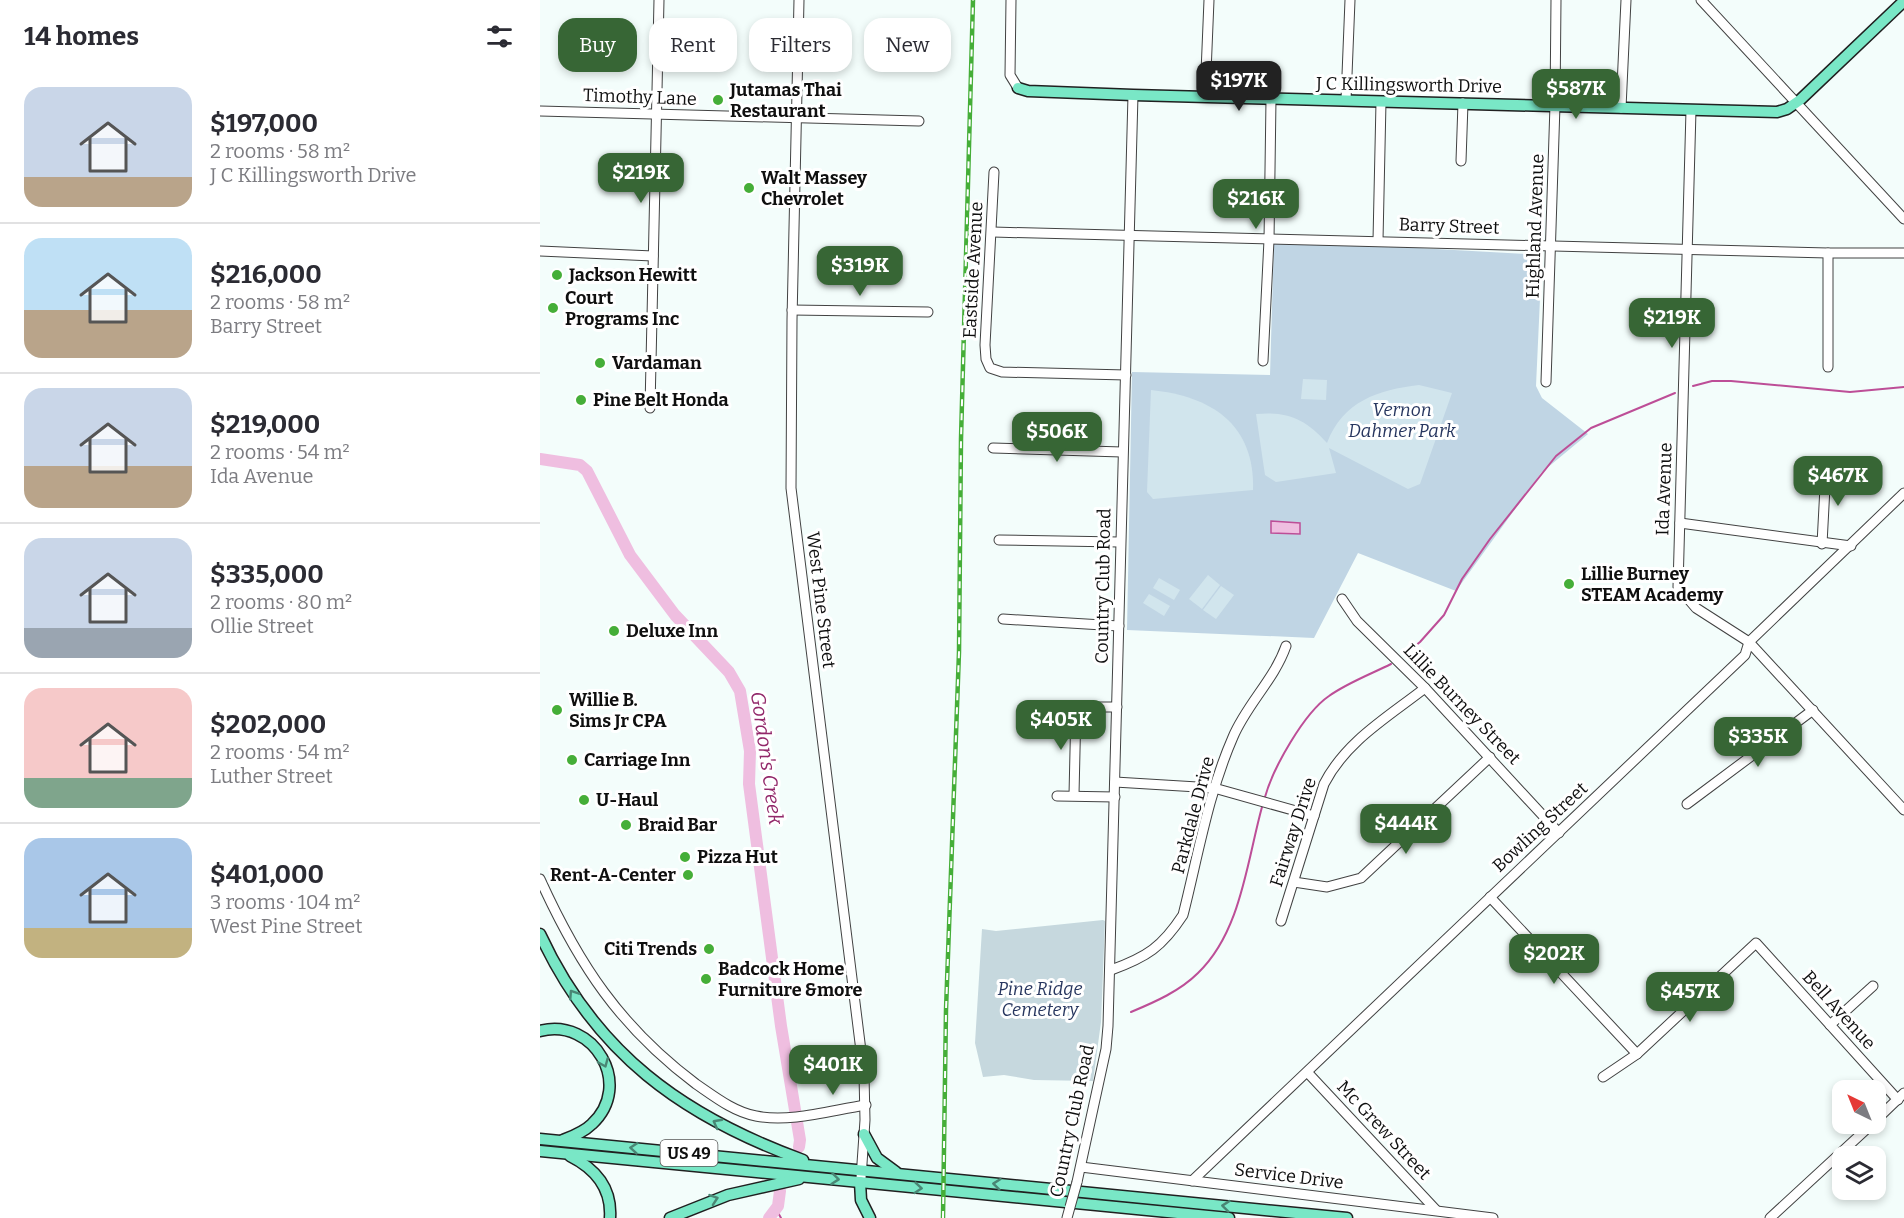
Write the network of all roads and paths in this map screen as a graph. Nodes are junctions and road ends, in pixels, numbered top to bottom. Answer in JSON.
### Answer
{"nodes":[{"id":1,"x":658,"y":0,"type":"edge"},
{"id":2,"x":799,"y":0,"type":"edge"},
{"id":3,"x":1011,"y":0,"type":"edge"},
{"id":4,"x":1209,"y":0,"type":"edge"},
{"id":5,"x":1350,"y":0,"type":"edge"},
{"id":6,"x":1556,"y":0,"type":"edge"},
{"id":7,"x":1626,"y":0,"type":"edge"},
{"id":8,"x":1701,"y":0,"type":"edge"},
{"id":9,"x":1904,"y":1,"type":"edge"},
{"id":10,"x":1018,"y":88,"type":"joint"},
{"id":11,"x":1133,"y":95,"type":"junction"},
{"id":12,"x":1205,"y":97,"type":"junction"},
{"id":13,"x":1271,"y":99,"type":"junction"},
{"id":14,"x":1346,"y":100,"type":"junction"},
{"id":15,"x":1381,"y":102,"type":"junction"},
{"id":16,"x":1464,"y":103,"type":"junction"},
{"id":17,"x":1796,"y":103,"type":"junction"},
{"id":18,"x":1555,"y":105,"type":"junction"},
{"id":19,"x":1621,"y":108,"type":"junction"},
{"id":20,"x":1691,"y":110,"type":"junction"},
{"id":21,"x":540,"y":111,"type":"edge"},
{"id":22,"x":657,"y":114,"type":"junction"},
{"id":23,"x":797,"y":117,"type":"junction"},
{"id":24,"x":919,"y":121,"type":"dead end"},
{"id":25,"x":1461,"y":161,"type":"dead end"},
{"id":26,"x":994,"y":172,"type":"dead end"},
{"id":27,"x":1904,"y":219,"type":"edge"},
{"id":28,"x":993,"y":232,"type":"junction"},
{"id":29,"x":1130,"y":234,"type":"junction"},
{"id":30,"x":1269,"y":240,"type":"junction"},
{"id":31,"x":1378,"y":240,"type":"junction"},
{"id":32,"x":1550,"y":246,"type":"junction"},
{"id":33,"x":1689,"y":250,"type":"junction"},
{"id":34,"x":540,"y":251,"type":"edge"},
{"id":35,"x":1828,"y":253,"type":"junction"},
{"id":36,"x":1904,"y":253,"type":"edge"},
{"id":37,"x":653,"y":256,"type":"junction"},
{"id":38,"x":792,"y":310,"type":"junction"},
{"id":39,"x":928,"y":312,"type":"dead end"},
{"id":40,"x":1263,"y":361,"type":"dead end"},
{"id":41,"x":1828,"y":366,"type":"dead end"},
{"id":42,"x":1126,"y":375,"type":"junction"},
{"id":43,"x":1546,"y":382,"type":"dead end"},
{"id":44,"x":650,"y":408,"type":"dead end"},
{"id":45,"x":993,"y":448,"type":"dead end"},
{"id":46,"x":1122,"y":452,"type":"junction"},
{"id":47,"x":1826,"y":468,"type":"dead end"},
{"id":48,"x":1904,"y":493,"type":"edge"},
{"id":49,"x":1680,"y":523,"type":"junction"},
{"id":50,"x":999,"y":540,"type":"dead end"},
{"id":51,"x":1119,"y":542,"type":"junction"},
{"id":52,"x":1822,"y":544,"type":"junction"},
{"id":53,"x":1851,"y":546,"type":"junction"},
{"id":54,"x":1342,"y":599,"type":"dead end"},
{"id":55,"x":1002,"y":619,"type":"dead end"},
{"id":56,"x":1119,"y":626,"type":"junction"},
{"id":57,"x":1749,"y":642,"type":"junction"},
{"id":58,"x":1286,"y":646,"type":"dead end"},
{"id":59,"x":1425,"y":688,"type":"junction"},
{"id":60,"x":1031,"y":707,"type":"dead end"},
{"id":61,"x":1076,"y":707,"type":"junction"},
{"id":62,"x":1117,"y":707,"type":"junction"},
{"id":63,"x":1813,"y":710,"type":"junction"},
{"id":64,"x":1490,"y":757,"type":"junction"},
{"id":65,"x":1115,"y":782,"type":"junction"},
{"id":66,"x":1214,"y":788,"type":"junction"},
{"id":67,"x":1074,"y":795,"type":"junction"},
{"id":68,"x":1057,"y":796,"type":"dead end"},
{"id":69,"x":1115,"y":797,"type":"junction"},
{"id":70,"x":1687,"y":804,"type":"dead end"},
{"id":71,"x":1904,"y":810,"type":"edge"},
{"id":72,"x":1314,"y":816,"type":"junction"},
{"id":73,"x":1559,"y":833,"type":"junction"},
{"id":74,"x":540,"y":879,"type":"edge"},
{"id":75,"x":1294,"y":882,"type":"junction"},
{"id":76,"x":1490,"y":897,"type":"junction"},
{"id":77,"x":1281,"y":921,"type":"dead end"},
{"id":78,"x":540,"y":934,"type":"edge"},
{"id":79,"x":1111,"y":970,"type":"junction"},
{"id":80,"x":1873,"y":986,"type":"dead end"},
{"id":81,"x":1830,"y":1026,"type":"junction"},
{"id":82,"x":540,"y":1031,"type":"edge"},
{"id":83,"x":1637,"y":1054,"type":"junction"},
{"id":84,"x":1308,"y":1073,"type":"junction"},
{"id":85,"x":1603,"y":1077,"type":"dead end"},
{"id":86,"x":1901,"y":1096,"type":"edge"},
{"id":87,"x":866,"y":1105,"type":"junction"},
{"id":88,"x":1886,"y":1110,"type":"edge"},
{"id":89,"x":864,"y":1134,"type":"junction"},
{"id":90,"x":1861,"y":1134,"type":"edge"},
{"id":91,"x":540,"y":1139,"type":"edge"},
{"id":92,"x":560,"y":1142,"type":"junction"},
{"id":93,"x":540,"y":1151,"type":"edge"},
{"id":94,"x":565,"y":1154,"type":"junction"},
{"id":95,"x":818,"y":1165,"type":"junction"},
{"id":96,"x":1081,"y":1167,"type":"junction"},
{"id":97,"x":861,"y":1170,"type":"junction"},
{"id":98,"x":898,"y":1174,"type":"junction"},
{"id":99,"x":810,"y":1176,"type":"junction"},
{"id":100,"x":1192,"y":1181,"type":"junction"},
{"id":101,"x":860,"y":1182,"type":"junction"},
{"id":102,"x":1436,"y":1210,"type":"junction"},
{"id":103,"x":610,"y":1218,"type":"edge"},
{"id":104,"x":670,"y":1218,"type":"edge"},
{"id":105,"x":870,"y":1218,"type":"edge"},
{"id":106,"x":1067,"y":1218,"type":"edge"},
{"id":107,"x":1229,"y":1218,"type":"edge"},
{"id":108,"x":1347,"y":1218,"type":"edge"},
{"id":109,"x":1493,"y":1218,"type":"edge"},
{"id":110,"x":1770,"y":1218,"type":"edge"}],
"edges":[{"from":1,"to":22,"type":"street"},
{"from":2,"to":23,"type":"street","name":"West Pine Street"},
{"from":3,"to":10,"type":"street"},
{"from":4,"to":12,"type":"street"},
{"from":5,"to":14,"type":"street"},
{"from":6,"to":18,"type":"street","name":"Highland Avenue"},
{"from":7,"to":19,"type":"street"},
{"from":8,"to":17,"type":"street"},
{"from":9,"to":17,"type":"main road"},
{"from":10,"to":11,"type":"main road","name":"J C Killingsworth Drive"},
{"from":11,"to":12,"type":"main road","name":"J C Killingsworth Drive"},
{"from":11,"to":29,"type":"street","name":"Country Club Road"},
{"from":12,"to":13,"type":"main road","name":"J C Killingsworth Drive"},
{"from":13,"to":14,"type":"main road","name":"J C Killingsworth Drive"},
{"from":13,"to":30,"type":"street"},
{"from":14,"to":15,"type":"main road","name":"J C Killingsworth Drive"},
{"from":15,"to":16,"type":"main road","name":"J C Killingsworth Drive"},
{"from":15,"to":31,"type":"street"},
{"from":16,"to":18,"type":"main road","name":"J C Killingsworth Drive"},
{"from":16,"to":25,"type":"street"},
{"from":17,"to":20,"type":"main road","name":"J C Killingsworth Drive"},
{"from":17,"to":27,"type":"street"},
{"from":18,"to":19,"type":"main road","name":"J C Killingsworth Drive"},
{"from":18,"to":32,"type":"street","name":"Highland Avenue"},
{"from":19,"to":20,"type":"main road","name":"J C Killingsworth Drive"},
{"from":20,"to":33,"type":"street","name":"Ida Avenue"},
{"from":21,"to":22,"type":"street","name":"Timothy Lane"},
{"from":22,"to":23,"type":"street","name":"Timothy Lane"},
{"from":22,"to":37,"type":"street"},
{"from":23,"to":24,"type":"street","name":"Timothy Lane"},
{"from":23,"to":38,"type":"street","name":"West Pine Street"},
{"from":26,"to":28,"type":"street","name":"Eastside Avenue"},
{"from":28,"to":29,"type":"street","name":"Barry Street"},
{"from":28,"to":42,"type":"street","name":"Eastside Avenue"},
{"from":29,"to":30,"type":"street","name":"Barry Street"},
{"from":29,"to":42,"type":"street","name":"Country Club Road"},
{"from":30,"to":31,"type":"street","name":"Barry Street"},
{"from":30,"to":40,"type":"street"},
{"from":31,"to":32,"type":"street","name":"Barry Street"},
{"from":32,"to":33,"type":"street","name":"Barry Street"},
{"from":32,"to":43,"type":"street","name":"Highland Avenue"},
{"from":33,"to":35,"type":"street","name":"Barry Street"},
{"from":33,"to":49,"type":"street","name":"Ida Avenue"},
{"from":34,"to":37,"type":"street"},
{"from":35,"to":36,"type":"street","name":"Barry Street"},
{"from":35,"to":41,"type":"street"},
{"from":37,"to":44,"type":"street"},
{"from":38,"to":39,"type":"street"},
{"from":38,"to":87,"type":"street","name":"West Pine Street"},
{"from":42,"to":46,"type":"street","name":"Country Club Road"},
{"from":45,"to":46,"type":"street"},
{"from":46,"to":51,"type":"street","name":"Country Club Road"},
{"from":47,"to":52,"type":"street"},
{"from":48,"to":53,"type":"street","name":"Bowling Street"},
{"from":49,"to":52,"type":"street"},
{"from":49,"to":57,"type":"street","name":"Ida Avenue"},
{"from":50,"to":51,"type":"street"},
{"from":51,"to":56,"type":"street","name":"Country Club Road"},
{"from":52,"to":53,"type":"street"},
{"from":53,"to":57,"type":"street","name":"Bowling Street"},
{"from":54,"to":59,"type":"street","name":"Lillie Burney Street"},
{"from":55,"to":56,"type":"street"},
{"from":56,"to":62,"type":"street","name":"Country Club Road"},
{"from":57,"to":63,"type":"street","name":"Ida Avenue"},
{"from":57,"to":73,"type":"street","name":"Bowling Street"},
{"from":58,"to":66,"type":"street","name":"Parkdale Drive"},
{"from":59,"to":64,"type":"street","name":"Lillie Burney Street"},
{"from":59,"to":72,"type":"street","name":"Fairway Drive"},
{"from":60,"to":61,"type":"street"},
{"from":61,"to":62,"type":"street"},
{"from":61,"to":67,"type":"street"},
{"from":62,"to":65,"type":"street","name":"Country Club Road"},
{"from":63,"to":70,"type":"street"},
{"from":63,"to":71,"type":"street","name":"Ida Avenue"},
{"from":64,"to":73,"type":"street","name":"Lillie Burney Street"},
{"from":64,"to":75,"type":"street"},
{"from":65,"to":66,"type":"street"},
{"from":65,"to":69,"type":"street","name":"Country Club Road"},
{"from":66,"to":72,"type":"street"},
{"from":66,"to":79,"type":"street","name":"Parkdale Drive"},
{"from":67,"to":68,"type":"street"},
{"from":67,"to":69,"type":"street"},
{"from":69,"to":79,"type":"street","name":"Country Club Road"},
{"from":72,"to":75,"type":"street","name":"Fairway Drive"},
{"from":73,"to":76,"type":"street","name":"Bowling Street"},
{"from":74,"to":87,"type":"street"},
{"from":75,"to":77,"type":"street","name":"Fairway Drive"},
{"from":76,"to":83,"type":"street"},
{"from":76,"to":84,"type":"street","name":"Bowling Street"},
{"from":95,"to":78,"type":"main road","one_way":true},
{"from":79,"to":96,"type":"street","name":"Country Club Road"},
{"from":80,"to":81,"type":"street"},
{"from":81,"to":83,"type":"street","name":"Bell Avenue"},
{"from":81,"to":86,"type":"street","name":"Bell Avenue"},
{"from":82,"to":92,"type":"main road","one_way":true},
{"from":83,"to":85,"type":"street"},
{"from":84,"to":100,"type":"street","name":"Bowling Street"},
{"from":84,"to":102,"type":"street","name":"Mc Grew Street"},
{"from":86,"to":88,"type":"street"},
{"from":87,"to":89,"type":"street","name":"West Pine Street"},
{"from":89,"to":97,"type":"street","name":"West Pine Street"},
{"from":89,"to":98,"type":"main road"},
{"from":90,"to":110,"type":"street"},
{"from":91,"to":92,"type":"main road","number":"US 49"},
{"from":95,"to":92,"type":"main road","number":"US 49","one_way":true},
{"from":93,"to":94,"type":"main road","number":"US 49"},
{"from":94,"to":99,"type":"main road","number":"US 49"},
{"from":94,"to":103,"type":"main road"},
{"from":95,"to":97,"type":"main road","number":"US 49"},
{"from":96,"to":100,"type":"street","name":"Service Drive"},
{"from":96,"to":106,"type":"street","name":"Country Club Road","bridge":true},
{"from":97,"to":98,"type":"main road","number":"US 49"},
{"from":97,"to":101,"type":"street","name":"West Pine Street"},
{"from":108,"to":98,"type":"main road","number":"US 49","one_way":true},
{"from":99,"to":101,"type":"main road","number":"US 49","one_way":true},
{"from":104,"to":99,"type":"main road","one_way":true},
{"from":100,"to":102,"type":"street","name":"Service Drive"},
{"from":101,"to":105,"type":"main road","name":"West Pine Street"},
{"from":101,"to":107,"type":"main road","number":"US 49","one_way":true},
{"from":102,"to":109,"type":"street","name":"Service Drive"}]}
